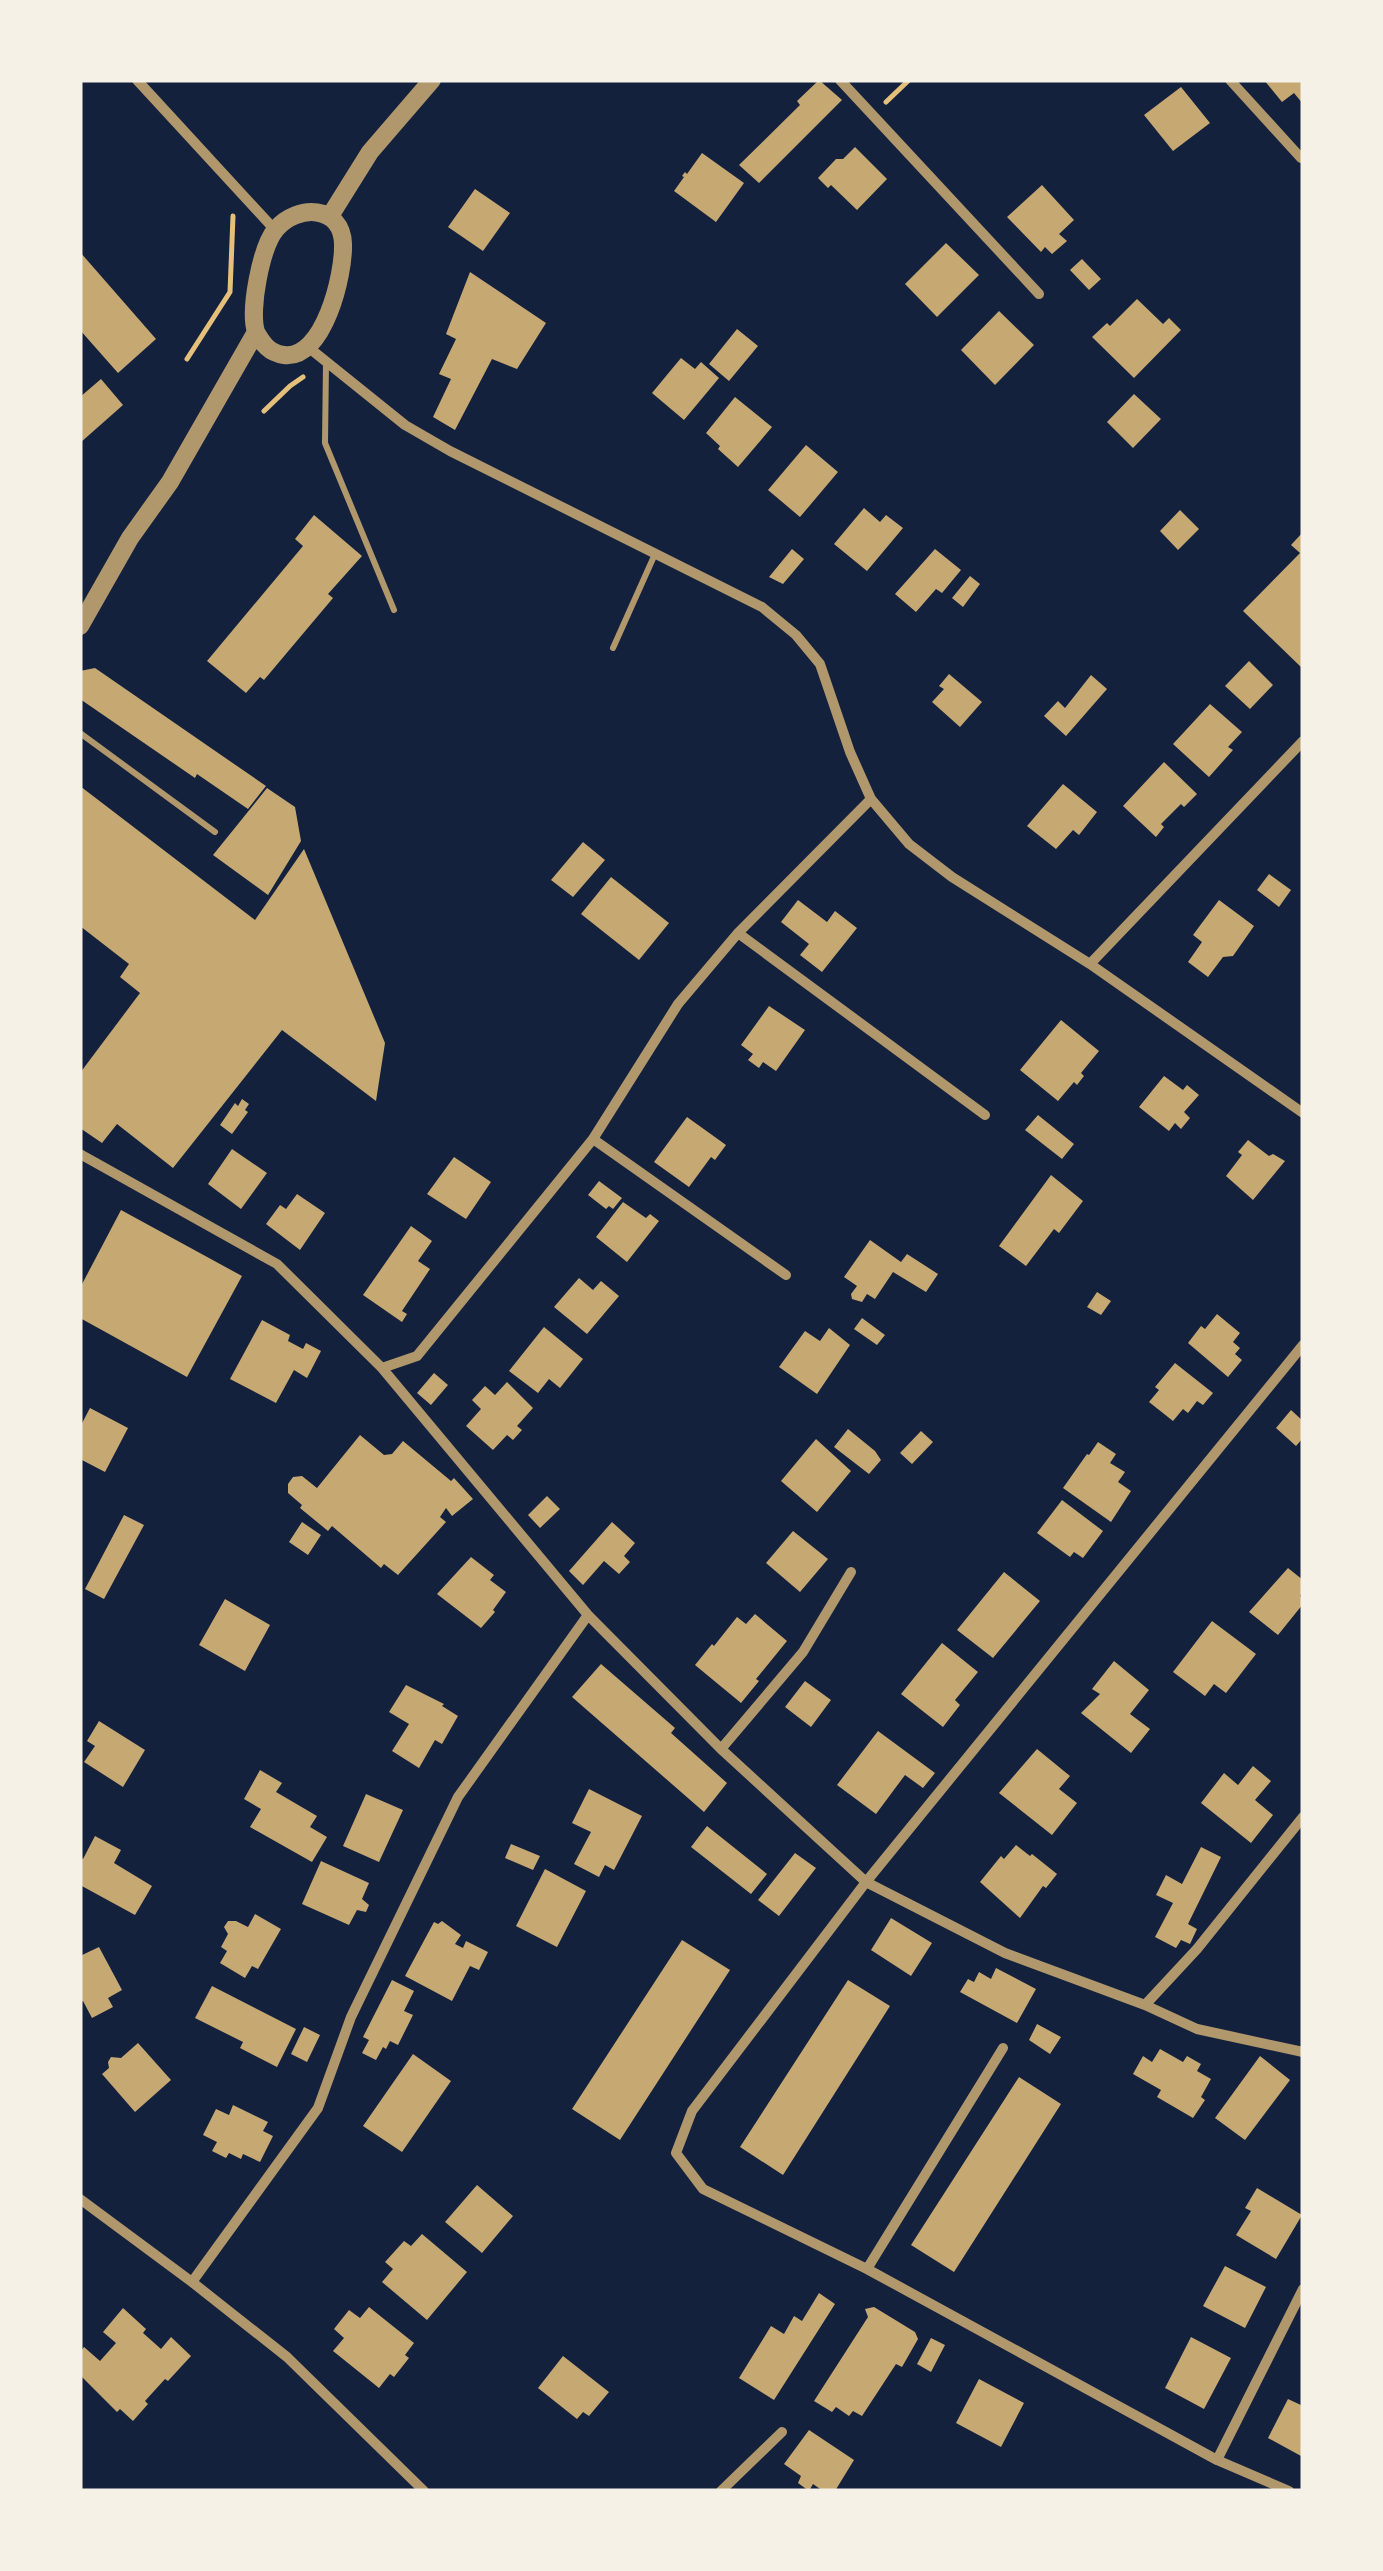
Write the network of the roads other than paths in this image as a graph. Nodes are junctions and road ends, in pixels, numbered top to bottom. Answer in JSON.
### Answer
{"nodes":[{"id":1,"x":137,"y":80,"type":"edge"},
{"id":2,"x":432,"y":80,"type":"edge"},
{"id":3,"x":840,"y":80,"type":"edge"},
{"id":4,"x":1230,"y":80,"type":"edge"},
{"id":5,"x":1301,"y":158,"type":"edge"},
{"id":6,"x":330,"y":216,"type":"junction"},
{"id":7,"x":274,"y":230,"type":"junction"},
{"id":8,"x":1040,"y":294,"type":"dead end"},
{"id":9,"x":256,"y":332,"type":"junction"},
{"id":10,"x":308,"y":347,"type":"junction"},
{"id":11,"x":326,"y":362,"type":"junction"},
{"id":12,"x":655,"y":554,"type":"junction"},
{"id":13,"x":394,"y":610,"type":"dead end"},
{"id":14,"x":80,"y":626,"type":"edge"},
{"id":15,"x":613,"y":648,"type":"dead end"},
{"id":16,"x":80,"y":733,"type":"edge"},
{"id":17,"x":1303,"y":741,"type":"edge"},
{"id":18,"x":871,"y":799,"type":"junction"},
{"id":19,"x":215,"y":832,"type":"dead end"},
{"id":20,"x":738,"y":933,"type":"junction"},
{"id":21,"x":1090,"y":964,"type":"junction"},
{"id":22,"x":1303,"y":1113,"type":"edge"},
{"id":23,"x":985,"y":1116,"type":"dead end"},
{"id":24,"x":592,"y":1138,"type":"junction"},
{"id":25,"x":80,"y":1154,"type":"edge"},
{"id":26,"x":786,"y":1275,"type":"dead end"},
{"id":27,"x":1303,"y":1345,"type":"edge"},
{"id":28,"x":382,"y":1368,"type":"junction"},
{"id":29,"x":851,"y":1572,"type":"dead end"},
{"id":30,"x":588,"y":1615,"type":"junction"},
{"id":31,"x":721,"y":1749,"type":"junction"},
{"id":32,"x":1303,"y":1816,"type":"edge"},
{"id":33,"x":866,"y":1882,"type":"junction"},
{"id":34,"x":1145,"y":2006,"type":"junction"},
{"id":35,"x":1003,"y":2048,"type":"dead end"},
{"id":36,"x":1303,"y":2052,"type":"edge"},
{"id":37,"x":80,"y":2199,"type":"edge"},
{"id":38,"x":867,"y":2269,"type":"junction"},
{"id":39,"x":192,"y":2282,"type":"junction"},
{"id":40,"x":1303,"y":2289,"type":"edge"},
{"id":41,"x":782,"y":2432,"type":"dead end"},
{"id":42,"x":1217,"y":2460,"type":"junction"},
{"id":43,"x":424,"y":2491,"type":"edge"},
{"id":44,"x":721,"y":2491,"type":"edge"},
{"id":45,"x":1289,"y":2491,"type":"edge"}],
"edges":[{"from":1,"to":7,"type":"street"},
{"from":2,"to":6,"type":"street"},
{"from":3,"to":8,"type":"street"},
{"from":4,"to":5,"type":"street"},
{"from":6,"to":7,"type":"street"},
{"from":6,"to":10,"type":"street"},
{"from":7,"to":9,"type":"street"},
{"from":9,"to":10,"type":"street"},
{"from":9,"to":14,"type":"street"},
{"from":10,"to":11,"type":"street"},
{"from":11,"to":12,"type":"street"},
{"from":11,"to":13,"type":"lane"},
{"from":12,"to":15,"type":"lane"},
{"from":12,"to":18,"type":"street"},
{"from":16,"to":19,"type":"lane"},
{"from":17,"to":21,"type":"street"},
{"from":18,"to":20,"type":"street"},
{"from":18,"to":21,"type":"street"},
{"from":20,"to":23,"type":"street"},
{"from":20,"to":24,"type":"street"},
{"from":21,"to":22,"type":"street"},
{"from":24,"to":26,"type":"street"},
{"from":24,"to":28,"type":"street"},
{"from":25,"to":28,"type":"street"},
{"from":27,"to":33,"type":"street"},
{"from":28,"to":30,"type":"street"},
{"from":29,"to":31,"type":"street"},
{"from":30,"to":31,"type":"street"},
{"from":30,"to":39,"type":"street"},
{"from":31,"to":33,"type":"street"},
{"from":32,"to":34,"type":"street"},
{"from":33,"to":34,"type":"street"},
{"from":33,"to":38,"type":"street"},
{"from":34,"to":36,"type":"street"},
{"from":35,"to":38,"type":"street"},
{"from":37,"to":39,"type":"street"},
{"from":38,"to":42,"type":"street"},
{"from":39,"to":43,"type":"street"},
{"from":40,"to":42,"type":"street"},
{"from":41,"to":44,"type":"street"},
{"from":42,"to":45,"type":"street"}]}
